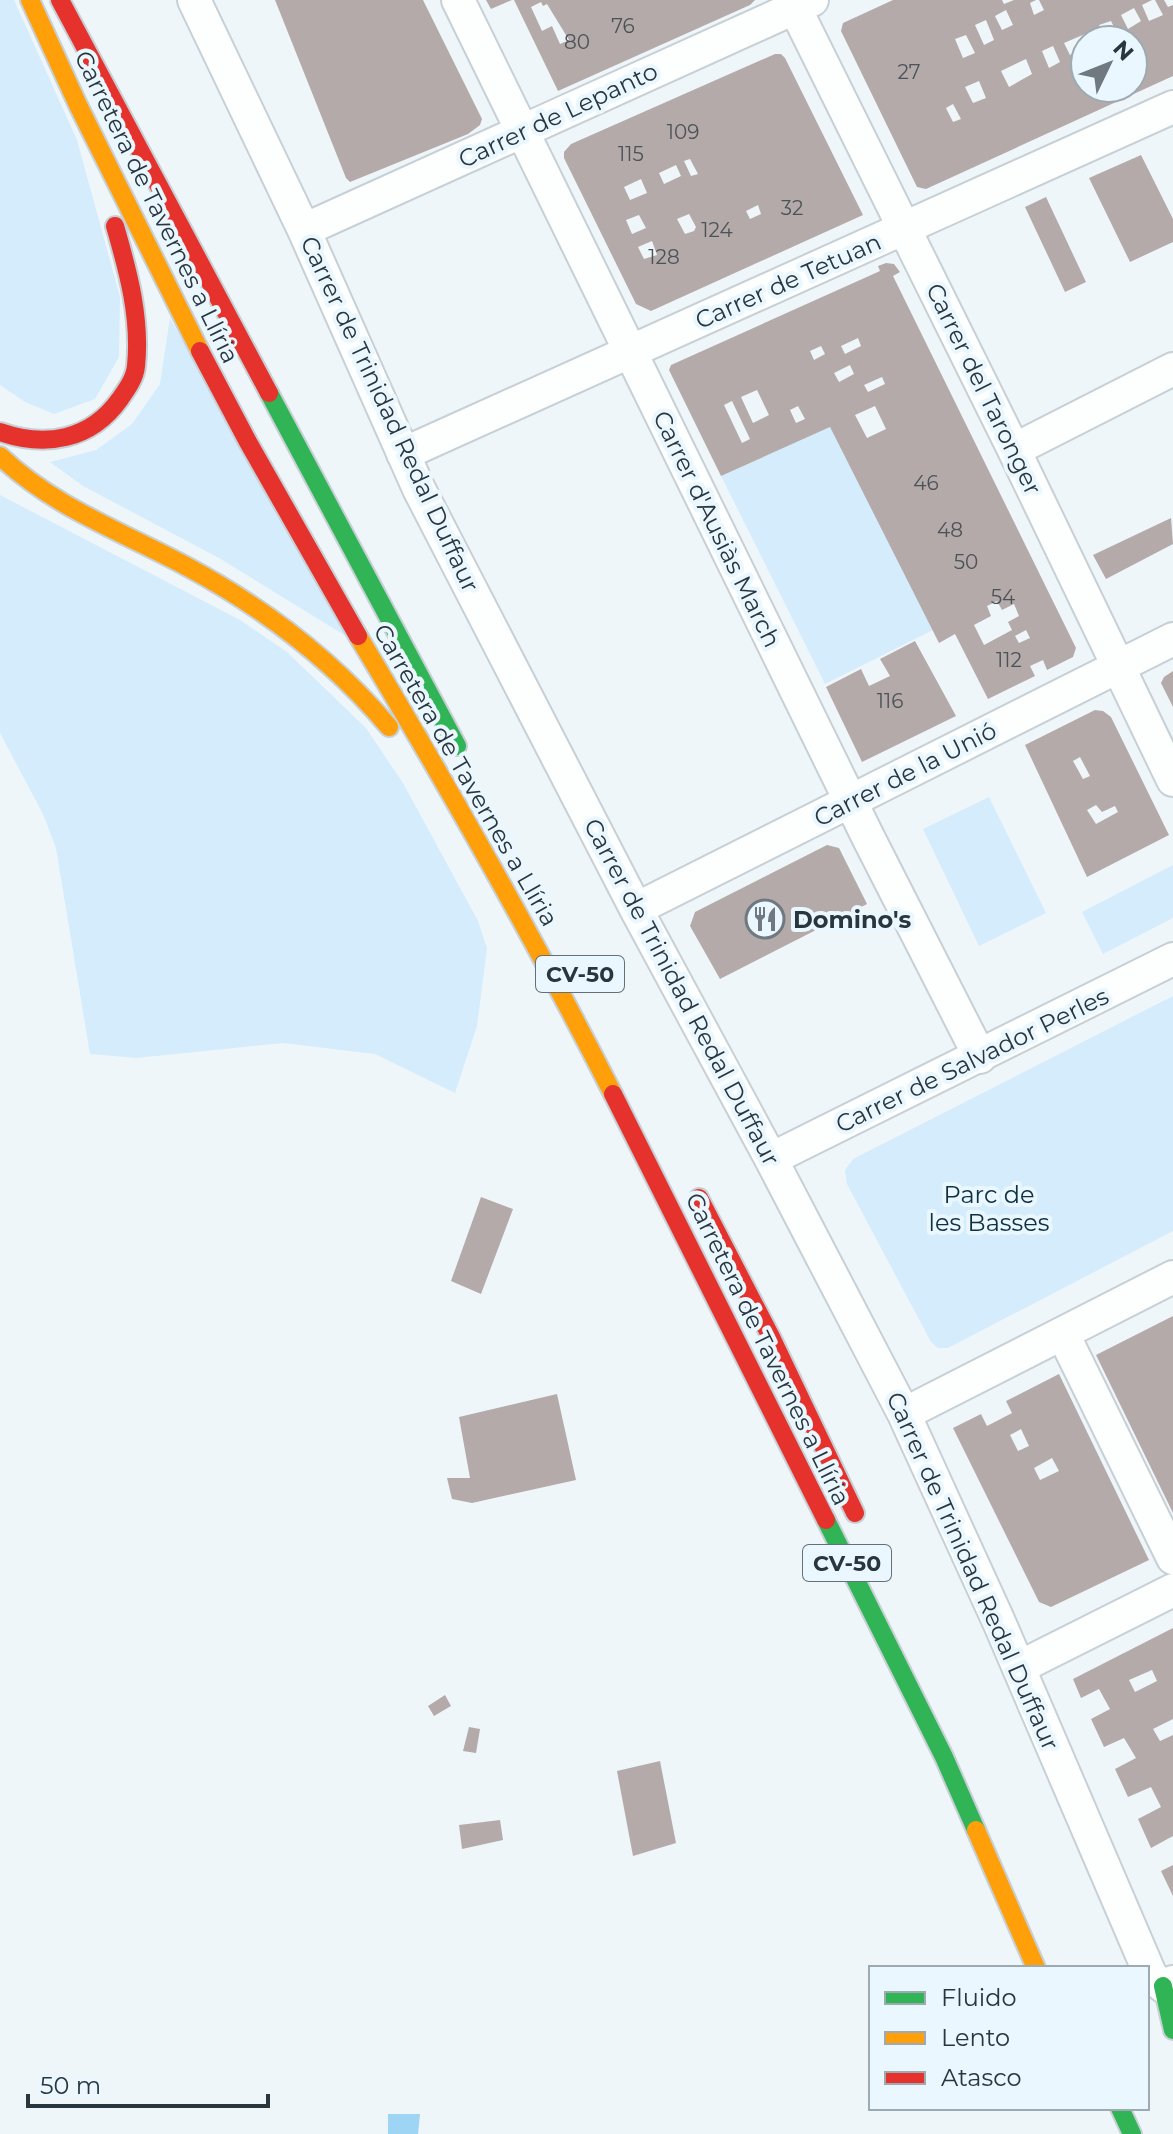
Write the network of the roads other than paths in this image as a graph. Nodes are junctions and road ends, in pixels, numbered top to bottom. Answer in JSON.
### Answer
{"nodes":[{"id":1,"x":30,"y":0,"type":"edge"},
{"id":2,"x":60,"y":0,"type":"edge"},
{"id":3,"x":194,"y":0,"type":"edge"},
{"id":4,"x":458,"y":0,"type":"edge"},
{"id":5,"x":799,"y":3,"type":"edge"},
{"id":6,"x":78,"y":105,"type":"junction"},
{"id":7,"x":1173,"y":107,"type":"edge"},
{"id":8,"x":522,"y":130,"type":"junction"},
{"id":9,"x":905,"y":229,"type":"junction"},
{"id":10,"x":304,"y":230,"type":"junction"},
{"id":11,"x":628,"y":351,"type":"junction"},
{"id":12,"x":1171,"y":374,"type":"edge"},
{"id":13,"x":0,"y":432,"type":"edge"},
{"id":14,"x":1014,"y":450,"type":"junction"},
{"id":15,"x":403,"y":454,"type":"junction"},
{"id":16,"x":0,"y":456,"type":"edge"},
{"id":17,"x":1173,"y":639,"type":"edge"},
{"id":18,"x":1117,"y":667,"type":"junction"},
{"id":19,"x":464,"y":759,"type":"dead end"},
{"id":20,"x":1173,"y":780,"type":"edge"},
{"id":21,"x":851,"y":801,"type":"junction"},
{"id":22,"x":636,"y":909,"type":"junction"},
{"id":23,"x":1173,"y":959,"type":"edge"},
{"id":24,"x":980,"y":1057,"type":"junction"},
{"id":25,"x":771,"y":1159,"type":"junction"},
{"id":26,"x":648,"y":1162,"type":"junction"},
{"id":27,"x":687,"y":1176,"type":"dead end"},
{"id":28,"x":1173,"y":1277,"type":"edge"},
{"id":29,"x":1063,"y":1334,"type":"junction"},
{"id":30,"x":904,"y":1414,"type":"junction"},
{"id":31,"x":861,"y":1525,"type":"dead end"},
{"id":32,"x":1173,"y":1558,"type":"edge"},
{"id":33,"x":1173,"y":1590,"type":"edge"},
{"id":34,"x":1020,"y":1667,"type":"junction"},
{"id":35,"x":1035,"y":1966,"type":"edge"},
{"id":36,"x":1147,"y":1966,"type":"edge"},
{"id":37,"x":1149,"y":1971,"type":"edge"},
{"id":38,"x":1168,"y":1984,"type":"edge"},
{"id":39,"x":1173,"y":2030,"type":"edge"},
{"id":40,"x":1121,"y":2110,"type":"edge"},
{"id":41,"x":1132,"y":2134,"type":"edge"}],
"edges":[{"from":1,"to":6,"type":"main road","name":"Carretera de Tavernes a Llíria","number":"CV-50"},
{"from":2,"to":19,"type":"main road","name":"Carretera de Tavernes a Llíria"},
{"from":3,"to":10,"type":"street","name":"Carrer de Trinidad Redal Duffaur"},
{"from":4,"to":8,"type":"street","name":"Carrer d'Ausiàs March"},
{"from":5,"to":8,"type":"street","name":"Carrer de Lepanto"},
{"from":5,"to":9,"type":"street","name":"Carrer del Taronger"},
{"from":6,"to":13,"type":"main road"},
{"from":6,"to":26,"type":"main road","name":"Carretera de Tavernes a Llíria","number":"CV-50"},
{"from":7,"to":9,"type":"street","name":"Carrer de Tetuan"},
{"from":8,"to":10,"type":"street","name":"Carrer de Lepanto"},
{"from":8,"to":11,"type":"street","name":"Carrer d'Ausiàs March"},
{"from":9,"to":11,"type":"street","name":"Carrer de Tetuan"},
{"from":9,"to":14,"type":"street","name":"Carrer del Taronger"},
{"from":10,"to":15,"type":"street","name":"Carrer de Trinidad Redal Duffaur"},
{"from":11,"to":15,"type":"street","name":"Carrer de Tetuan"},
{"from":11,"to":21,"type":"street","name":"Carrer d'Ausiàs March"},
{"from":12,"to":14,"type":"street"},
{"from":14,"to":18,"type":"street","name":"Carrer del Taronger"},
{"from":15,"to":22,"type":"street","name":"Carrer de Trinidad Redal Duffaur"},
{"from":16,"to":26,"type":"main road"},
{"from":17,"to":18,"type":"street","name":"Carrer de la Unió"},
{"from":18,"to":20,"type":"street","name":"Carrer del Taronger"},
{"from":18,"to":21,"type":"street","name":"Carrer de la Unió"},
{"from":21,"to":22,"type":"street","name":"Carrer de la Unió"},
{"from":21,"to":24,"type":"street","name":"Carrer d'Ausiàs March"},
{"from":22,"to":25,"type":"street","name":"Carrer de Trinidad Redal Duffaur"},
{"from":23,"to":24,"type":"street","name":"Carrer de Salvador Perles"},
{"from":24,"to":25,"type":"street","name":"Carrer de Salvador Perles"},
{"from":25,"to":30,"type":"street","name":"Carrer de Trinidad Redal Duffaur"},
{"from":26,"to":35,"type":"main road","name":"Carretera de Tavernes a Llíria","number":"CV-50"},
{"from":27,"to":31,"type":"main road","name":"Carretera de Tavernes a Llíria","number":"CV-50"},
{"from":28,"to":29,"type":"street"},
{"from":29,"to":30,"type":"street"},
{"from":29,"to":32,"type":"street"},
{"from":30,"to":34,"type":"street","name":"Carrer de Trinidad Redal Duffaur"},
{"from":33,"to":34,"type":"street"},
{"from":34,"to":36,"type":"street","name":"Carrer de Trinidad Redal Duffaur"},
{"from":37,"to":38,"type":"street","name":"Carrer de Trinidad Redal Duffaur"},
{"from":38,"to":39,"type":"main road"},
{"from":40,"to":41,"type":"main road"}]}
